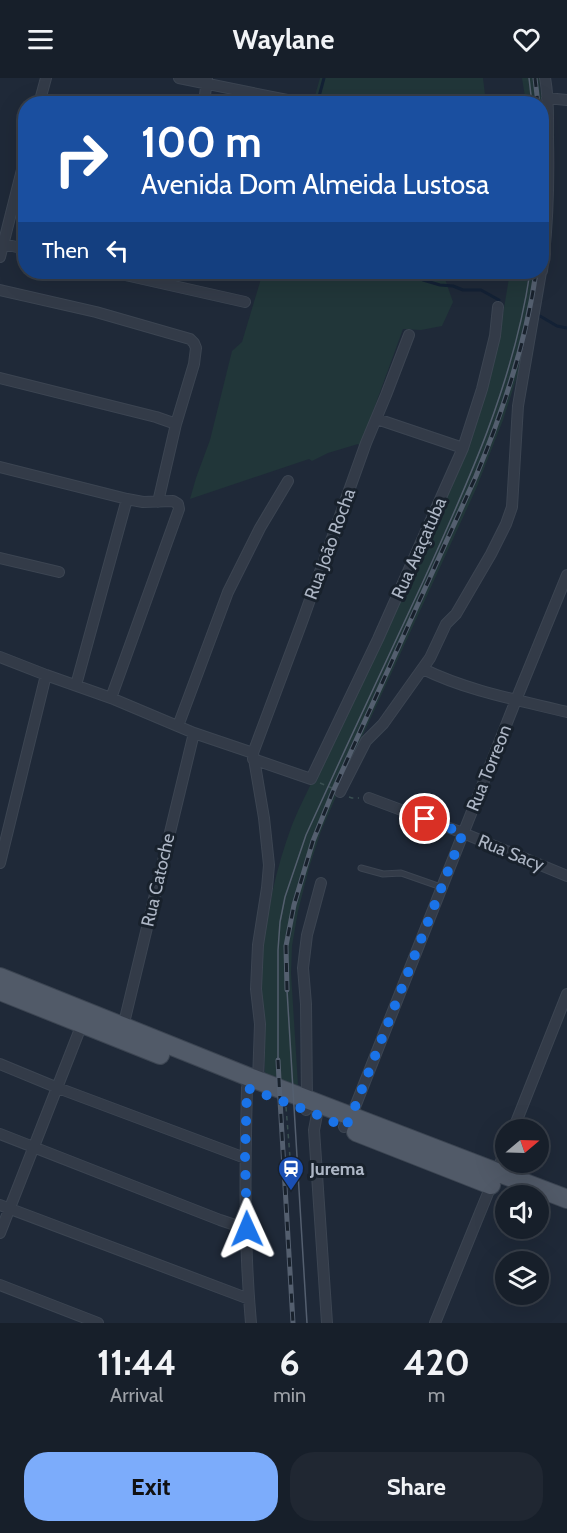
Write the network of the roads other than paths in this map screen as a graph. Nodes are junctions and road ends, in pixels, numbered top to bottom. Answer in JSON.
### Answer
{"nodes":[{"id":1,"x":46,"y":78,"type":"edge"},
{"id":2,"x":179,"y":78,"type":"edge"},
{"id":3,"x":545,"y":78,"type":"edge"},
{"id":4,"x":207,"y":81,"type":"edge"},
{"id":5,"x":42,"y":96,"type":"edge"},
{"id":6,"x":205,"y":96,"type":"edge"},
{"id":7,"x":270,"y":96,"type":"edge"},
{"id":8,"x":547,"y":96,"type":"edge"},
{"id":9,"x":549,"y":98,"type":"edge"},
{"id":10,"x":567,"y":100,"type":"edge"},
{"id":11,"x":18,"y":203,"type":"edge"},
{"id":12,"x":3,"y":244,"type":"junction"},
{"id":13,"x":18,"y":247,"type":"edge"},
{"id":14,"x":0,"y":257,"type":"edge"},
{"id":15,"x":165,"y":279,"type":"edge"},
{"id":16,"x":540,"y":279,"type":"edge"},
{"id":17,"x":0,"y":290,"type":"edge"},
{"id":18,"x":245,"y":302,"type":"dead end"},
{"id":19,"x":498,"y":307,"type":"dead end"},
{"id":20,"x":409,"y":335,"type":"dead end"},
{"id":21,"x":0,"y":378,"type":"edge"},
{"id":22,"x":377,"y":419,"type":"junction"},
{"id":23,"x":176,"y":424,"type":"junction"},
{"id":24,"x":464,"y":448,"type":"junction"},
{"id":25,"x":0,"y":467,"type":"edge"},
{"id":26,"x":288,"y":481,"type":"dead end"},
{"id":27,"x":127,"y":499,"type":"junction"},
{"id":28,"x":158,"y":502,"type":"junction"},
{"id":29,"x":0,"y":558,"type":"edge"},
{"id":30,"x":59,"y":572,"type":"dead end"},
{"id":31,"x":567,"y":575,"type":"edge"},
{"id":32,"x":0,"y":657,"type":"edge"},
{"id":33,"x":423,"y":669,"type":"junction"},
{"id":34,"x":46,"y":675,"type":"junction"},
{"id":35,"x":75,"y":685,"type":"junction"},
{"id":36,"x":111,"y":698,"type":"junction"},
{"id":37,"x":516,"y":700,"type":"junction"},
{"id":38,"x":567,"y":712,"type":"edge"},
{"id":39,"x":178,"y":726,"type":"junction"},
{"id":40,"x":194,"y":733,"type":"junction"},
{"id":41,"x":253,"y":756,"type":"junction"},
{"id":42,"x":340,"y":792,"type":"road end"},
{"id":43,"x":369,"y":798,"type":"road end"},
{"id":44,"x":463,"y":833,"type":"junction"},
{"id":45,"x":0,"y":863,"type":"edge"},
{"id":46,"x":361,"y":868,"type":"dead end"},
{"id":47,"x":567,"y":876,"type":"edge"},
{"id":48,"x":321,"y":883,"type":"dead end"},
{"id":49,"x":441,"y":886,"type":"junction"},
{"id":50,"x":0,"y":977,"type":"edge"},
{"id":51,"x":0,"y":991,"type":"edge"},
{"id":52,"x":567,"y":994,"type":"edge"},
{"id":53,"x":82,"y":1024,"type":"junction"},
{"id":54,"x":123,"y":1026,"type":"junction"},
{"id":55,"x":0,"y":1064,"type":"edge"},
{"id":56,"x":252,"y":1082,"type":"junction"},
{"id":57,"x":58,"y":1088,"type":"junction"},
{"id":58,"x":312,"y":1107,"type":"junction"},
{"id":59,"x":517,"y":1119,"type":"edge"},
{"id":60,"x":348,"y":1122,"type":"junction"},
{"id":61,"x":0,"y":1134,"type":"edge"},
{"id":62,"x":34,"y":1147,"type":"junction"},
{"id":63,"x":245,"y":1158,"type":"junction"},
{"id":64,"x":496,"y":1173,"type":"edge"},
{"id":65,"x":494,"y":1178,"type":"junction"},
{"id":66,"x":567,"y":1199,"type":"edge"},
{"id":67,"x":5,"y":1207,"type":"edge"},
{"id":68,"x":247,"y":1229,"type":"junction"},
{"id":69,"x":0,"y":1233,"type":"edge"},
{"id":70,"x":0,"y":1286,"type":"edge"},
{"id":71,"x":249,"y":1299,"type":"junction"},
{"id":72,"x":82,"y":1320,"type":"edge"},
{"id":73,"x":98,"y":1323,"type":"edge"},
{"id":74,"x":251,"y":1323,"type":"edge"},
{"id":75,"x":327,"y":1323,"type":"edge"},
{"id":76,"x":435,"y":1323,"type":"edge"}],
"edges":[{"from":1,"to":5,"type":"street"},
{"from":2,"to":4,"type":"street"},
{"from":3,"to":8,"type":"street"},
{"from":4,"to":6,"type":"street"},
{"from":4,"to":7,"type":"street"},
{"from":9,"to":10,"type":"street"},
{"from":11,"to":12,"type":"street"},
{"from":12,"to":13,"type":"street"},
{"from":12,"to":14,"type":"street"},
{"from":15,"to":18,"type":"street"},
{"from":16,"to":33,"type":"street"},
{"from":17,"to":23,"type":"street"},
{"from":19,"to":24,"type":"street","name":"Rua Araçatuba"},
{"from":20,"to":22,"type":"street","name":"Rua João Rocha"},
{"from":21,"to":23,"type":"street"},
{"from":22,"to":24,"type":"street"},
{"from":22,"to":41,"type":"street","name":"Rua João Rocha"},
{"from":23,"to":28,"type":"street"},
{"from":24,"to":41,"type":"street","name":"Rua Araçatuba"},
{"from":25,"to":27,"type":"street"},
{"from":26,"to":39,"type":"street"},
{"from":27,"to":28,"type":"street"},
{"from":27,"to":35,"type":"street"},
{"from":28,"to":36,"type":"street"},
{"from":29,"to":30,"type":"street"},
{"from":31,"to":37,"type":"street","name":"Rua Torreon"},
{"from":32,"to":34,"type":"street"},
{"from":33,"to":37,"type":"street"},
{"from":33,"to":42,"type":"street"},
{"from":34,"to":35,"type":"street"},
{"from":34,"to":45,"type":"street"},
{"from":35,"to":36,"type":"street"},
{"from":36,"to":39,"type":"street"},
{"from":37,"to":38,"type":"street"},
{"from":37,"to":44,"type":"street","name":"Rua Torreon"},
{"from":39,"to":40,"type":"street"},
{"from":40,"to":41,"type":"street"},
{"from":40,"to":54,"type":"street","name":"Rua Catoche"},
{"from":41,"to":56,"type":"street"},
{"from":43,"to":44,"type":"street","name":"Rua Sacy"},
{"from":44,"to":47,"type":"street","name":"Rua Sacy"},
{"from":44,"to":49,"type":"street","name":"Rua Torreon"},
{"from":46,"to":49,"type":"lane"},
{"from":48,"to":58,"type":"street"},
{"from":49,"to":60,"type":"street","name":"Rua Torreon"},
{"from":50,"to":54,"type":"main road"},
{"from":51,"to":53,"type":"main road"},
{"from":52,"to":59,"type":"street"},
{"from":53,"to":56,"type":"main road"},
{"from":53,"to":57,"type":"street"},
{"from":54,"to":56,"type":"main road"},
{"from":55,"to":57,"type":"street"},
{"from":56,"to":58,"type":"main road"},
{"from":56,"to":58,"type":"main road"},
{"from":56,"to":63,"type":"street"},
{"from":57,"to":62,"type":"street"},
{"from":57,"to":63,"type":"street"},
{"from":58,"to":60,"type":"main road"},
{"from":58,"to":75,"type":"street"},
{"from":60,"to":65,"type":"main road"},
{"from":61,"to":62,"type":"street"},
{"from":62,"to":67,"type":"street"},
{"from":62,"to":68,"type":"street"},
{"from":63,"to":68,"type":"street"},
{"from":64,"to":65,"type":"street"},
{"from":65,"to":66,"type":"main road"},
{"from":65,"to":76,"type":"street"},
{"from":67,"to":69,"type":"street"},
{"from":67,"to":71,"type":"street"},
{"from":68,"to":71,"type":"street"},
{"from":70,"to":72,"type":"street"},
{"from":71,"to":74,"type":"street"},
{"from":72,"to":73,"type":"street"}]}
